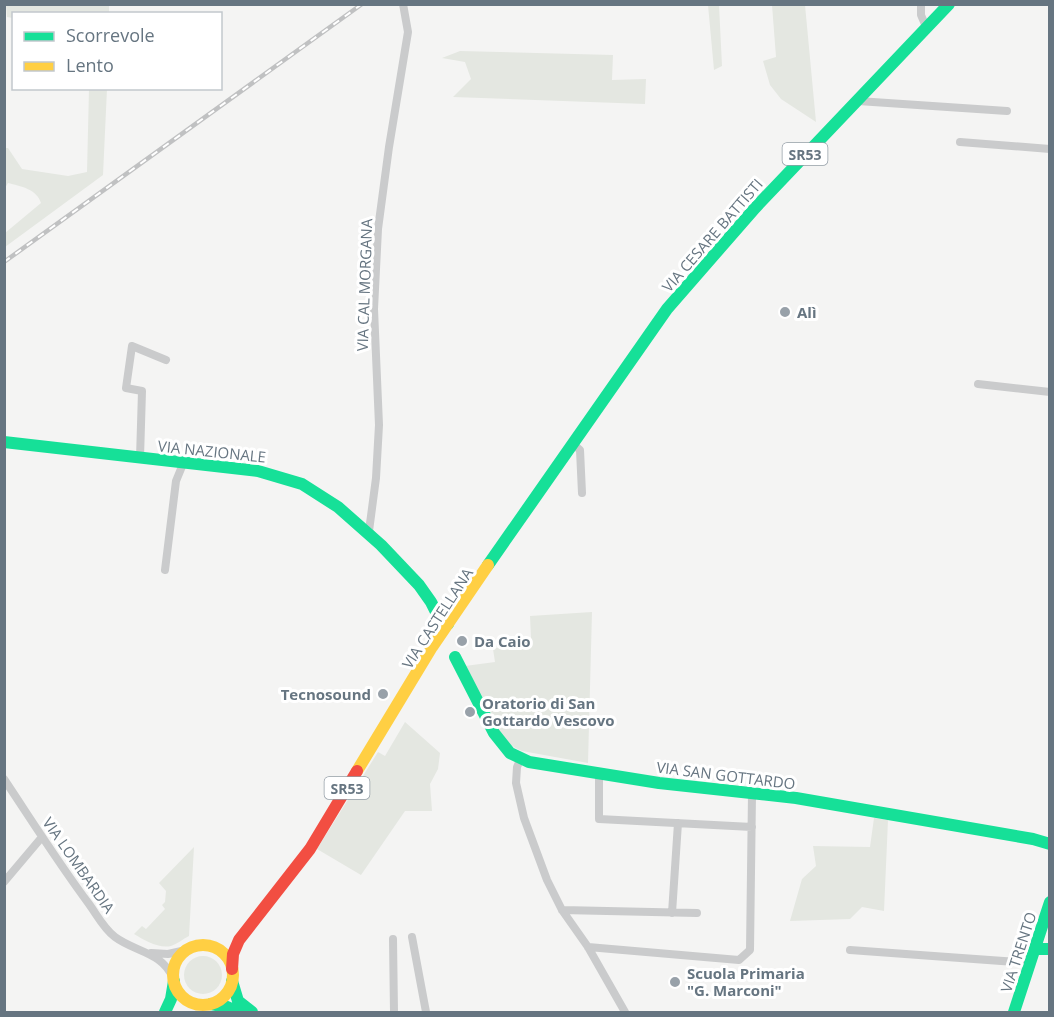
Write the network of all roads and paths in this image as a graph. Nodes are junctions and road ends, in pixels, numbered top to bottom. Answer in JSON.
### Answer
{"nodes":[{"id":1,"x":403,"y":4,"type":"edge"},
{"id":2,"x":921,"y":4,"type":"edge"},
{"id":3,"x":949,"y":4,"type":"edge"},
{"id":4,"x":927,"y":29,"type":"junction"},
{"id":5,"x":858,"y":101,"type":"junction"},
{"id":6,"x":1007,"y":111,"type":"dead end"},
{"id":7,"x":960,"y":142,"type":"dead end"},
{"id":8,"x":1050,"y":149,"type":"edge"},
{"id":9,"x":650,"y":333,"type":"joint"},
{"id":10,"x":166,"y":360,"type":"dead end"},
{"id":11,"x":978,"y":384,"type":"dead end"},
{"id":12,"x":1050,"y":392,"type":"edge"},
{"id":13,"x":4,"y":442,"type":"edge"},
{"id":14,"x":572,"y":443,"type":"junction"},
{"id":15,"x":140,"y":458,"type":"junction"},
{"id":16,"x":183,"y":464,"type":"junction"},
{"id":17,"x":582,"y":493,"type":"dead end"},
{"id":18,"x":374,"y":538,"type":"junction"},
{"id":19,"x":165,"y":570,"type":"dead end"},
{"id":20,"x":436,"y":609,"type":"junction"},
{"id":21,"x":448,"y":624,"type":"junction"},
{"id":22,"x":432,"y":647,"type":"junction"},
{"id":23,"x":455,"y":657,"type":"dead end"},
{"id":24,"x":521,"y":758,"type":"junction"},
{"id":25,"x":598,"y":774,"type":"junction"},
{"id":26,"x":4,"y":779,"type":"edge"},
{"id":27,"x":752,"y":794,"type":"junction"},
{"id":28,"x":678,"y":823,"type":"junction"},
{"id":29,"x":752,"y":827,"type":"junction"},
{"id":30,"x":42,"y":837,"type":"junction"},
{"id":31,"x":1050,"y":844,"type":"edge"},
{"id":32,"x":4,"y":882,"type":"edge"},
{"id":33,"x":1050,"y":902,"type":"edge"},
{"id":34,"x":561,"y":910,"type":"junction"},
{"id":35,"x":672,"y":913,"type":"junction"},
{"id":36,"x":697,"y":913,"type":"dead end"},
{"id":37,"x":252,"y":922,"type":"junction"},
{"id":38,"x":412,"y":937,"type":"dead end"},
{"id":39,"x":393,"y":939,"type":"dead end"},
{"id":40,"x":209,"y":946,"type":"junction"},
{"id":41,"x":588,"y":947,"type":"junction"},
{"id":42,"x":1035,"y":949,"type":"junction"},
{"id":43,"x":1050,"y":949,"type":"edge"},
{"id":44,"x":186,"y":950,"type":"junction"},
{"id":45,"x":850,"y":950,"type":"dead end"},
{"id":46,"x":144,"y":951,"type":"junction"},
{"id":47,"x":1030,"y":963,"type":"junction"},
{"id":48,"x":232,"y":975,"type":"junction"},
{"id":49,"x":173,"y":979,"type":"junction"},
{"id":50,"x":205,"y":1004,"type":"junction"},
{"id":51,"x":165,"y":1012,"type":"edge"},
{"id":52,"x":171,"y":1012,"type":"edge"},
{"id":53,"x":238,"y":1012,"type":"edge"},
{"id":54,"x":252,"y":1012,"type":"edge"},
{"id":55,"x":394,"y":1012,"type":"edge"},
{"id":56,"x":426,"y":1012,"type":"edge"},
{"id":57,"x":625,"y":1012,"type":"edge"},
{"id":58,"x":1014,"y":1012,"type":"edge"}],
"edges":[{"from":1,"to":18,"type":"street","name":"VIA CAL MORGANA"},
{"from":2,"to":4,"type":"street"},
{"from":3,"to":4,"type":"main road","name":"VIA CESARE BATTISTI","number":"SR53"},
{"from":4,"to":5,"type":"main road","name":"VIA CESARE BATTISTI","number":"SR53"},
{"from":5,"to":6,"type":"street"},
{"from":5,"to":9,"type":"main road","name":"VIA CESARE BATTISTI","number":"SR53"},
{"from":7,"to":8,"type":"street"},
{"from":9,"to":14,"type":"main road","name":"VIA CASTELLANA","number":"SR53"},
{"from":10,"to":15,"type":"street"},
{"from":11,"to":12,"type":"street"},
{"from":13,"to":15,"type":"main road","name":"VIA NAZIONALE"},
{"from":14,"to":17,"type":"street"},
{"from":14,"to":21,"type":"main road","name":"VIA CASTELLANA","number":"SR53"},
{"from":15,"to":16,"type":"main road","name":"VIA NAZIONALE"},
{"from":16,"to":18,"type":"main road","name":"VIA NAZIONALE"},
{"from":16,"to":19,"type":"street"},
{"from":18,"to":20,"type":"main road","name":"VIA NAZIONALE"},
{"from":20,"to":21,"type":"main road","name":"VIA NAZIONALE"},
{"from":20,"to":22,"type":"main road"},
{"from":21,"to":22,"type":"main road","name":"VIA CASTELLANA","number":"SR53"},
{"from":22,"to":37,"type":"main road","name":"VIA CASTELLANA","number":"SR53"},
{"from":23,"to":24,"type":"main road","name":"VIA SAN GOTTARDO"},
{"from":24,"to":25,"type":"main road","name":"VIA SAN GOTTARDO"},
{"from":24,"to":34,"type":"street"},
{"from":25,"to":27,"type":"main road","name":"VIA SAN GOTTARDO"},
{"from":25,"to":28,"type":"street"},
{"from":26,"to":30,"type":"street","name":"VIA LOMBARDIA"},
{"from":27,"to":29,"type":"street"},
{"from":27,"to":31,"type":"main road","name":"VIA SAN GOTTARDO"},
{"from":28,"to":29,"type":"street"},
{"from":28,"to":35,"type":"street"},
{"from":29,"to":41,"type":"street"},
{"from":30,"to":32,"type":"street"},
{"from":30,"to":46,"type":"street","name":"VIA LOMBARDIA"},
{"from":33,"to":42,"type":"main road","name":"VIA TRENTO"},
{"from":34,"to":35,"type":"street"},
{"from":34,"to":41,"type":"street"},
{"from":35,"to":36,"type":"street"},
{"from":37,"to":40,"type":"main road","name":"VIA CASTELLANA","number":"SR53"},
{"from":37,"to":48,"type":"main road","name":"VIA CASTELLANA","number":"SR53"},
{"from":38,"to":56,"type":"street"},
{"from":39,"to":55,"type":"street"},
{"from":40,"to":44,"type":"main road","number":"SR53"},
{"from":40,"to":48,"type":"main road"},
{"from":41,"to":57,"type":"street"},
{"from":42,"to":43,"type":"main road"},
{"from":42,"to":47,"type":"main road","name":"VIA TRENTO"},
{"from":44,"to":46,"type":"street","name":"VIA LOMBARDIA"},
{"from":44,"to":49,"type":"main road"},
{"from":45,"to":47,"type":"street"},
{"from":46,"to":49,"type":"street","name":"VIA LOMBARDIA"},
{"from":47,"to":58,"type":"main road","name":"VIA TRENTO"},
{"from":48,"to":50,"type":"main road","number":"SR53"},
{"from":48,"to":54,"type":"main road"},
{"from":49,"to":50,"type":"main road"},
{"from":49,"to":51,"type":"main road"},
{"from":50,"to":52,"type":"main road"},
{"from":50,"to":53,"type":"main road"}]}
